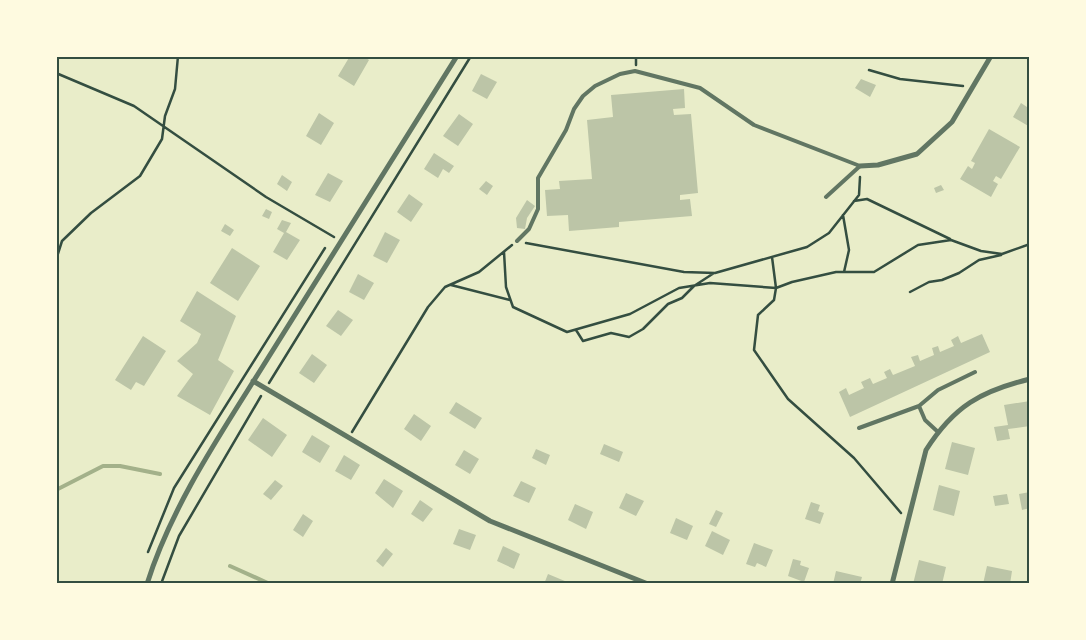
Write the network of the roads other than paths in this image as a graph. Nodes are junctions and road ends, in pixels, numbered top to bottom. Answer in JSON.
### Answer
{"nodes":[{"id":1,"x":457,"y":56,"type":"edge"},
{"id":2,"x":991,"y":56,"type":"edge"},
{"id":3,"x":860,"y":166,"type":"junction"},
{"id":4,"x":826,"y":197,"type":"dead end"},
{"id":5,"x":517,"y":241,"type":"road end"},
{"id":6,"x":975,"y":372,"type":"dead end"},
{"id":7,"x":1030,"y":379,"type":"edge"},
{"id":8,"x":253,"y":381,"type":"junction"},
{"id":9,"x":918,"y":406,"type":"junction"},
{"id":10,"x":860,"y":428,"type":"dead end"},
{"id":11,"x":938,"y":432,"type":"junction"},
{"id":12,"x":147,"y":584,"type":"edge"},
{"id":13,"x":648,"y":584,"type":"edge"},
{"id":14,"x":892,"y":584,"type":"edge"}],
"edges":[{"from":1,"to":8,"type":"street"},
{"from":2,"to":3,"type":"street"},
{"from":3,"to":4,"type":"lane"},
{"from":3,"to":5,"type":"lane"},
{"from":6,"to":9,"type":"lane"},
{"from":7,"to":11,"type":"street"},
{"from":8,"to":12,"type":"street"},
{"from":8,"to":13,"type":"street"},
{"from":9,"to":10,"type":"lane"},
{"from":9,"to":11,"type":"lane"},
{"from":11,"to":14,"type":"street"}]}
